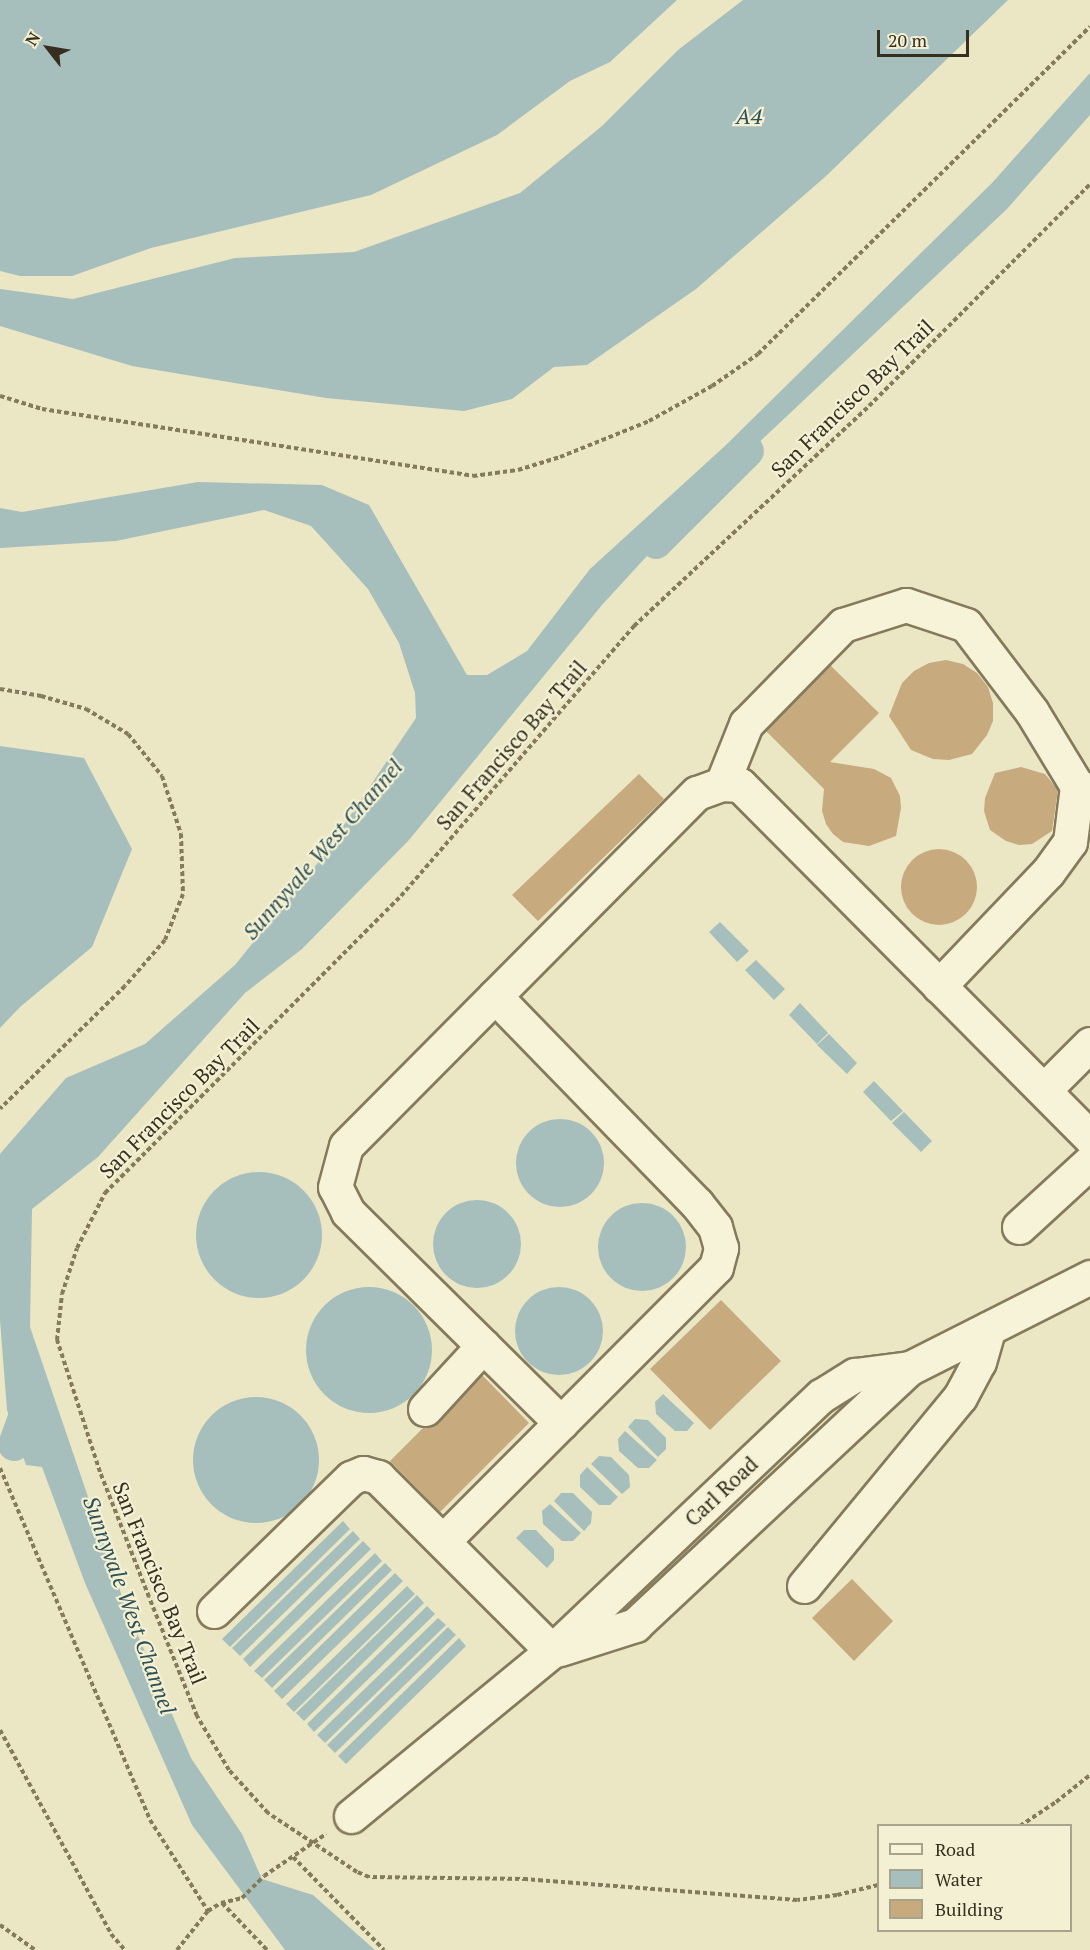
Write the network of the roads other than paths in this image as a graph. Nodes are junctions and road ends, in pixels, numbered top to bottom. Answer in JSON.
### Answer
{"nodes":[{"id":1,"x":722,"y":784,"type":"junction"},
{"id":2,"x":1083,"y":789,"type":"edge"},
{"id":3,"x":939,"y":986,"type":"junction"},
{"id":4,"x":495,"y":996,"type":"junction"},
{"id":5,"x":1090,"y":1044,"type":"edge"},
{"id":6,"x":1044,"y":1090,"type":"junction"},
{"id":7,"x":1090,"y":1138,"type":"edge"},
{"id":8,"x":1090,"y":1162,"type":"edge"},
{"id":9,"x":1019,"y":1227,"type":"dead end"},
{"id":10,"x":1090,"y":1277,"type":"edge"},
{"id":11,"x":989,"y":1328,"type":"junction"},
{"id":12,"x":483,"y":1346,"type":"junction"},
{"id":13,"x":425,"y":1408,"type":"dead end"},
{"id":14,"x":561,"y":1423,"type":"junction"},
{"id":15,"x":443,"y":1541,"type":"junction"},
{"id":16,"x":804,"y":1586,"type":"dead end"},
{"id":17,"x":214,"y":1611,"type":"dead end"},
{"id":18,"x":552,"y":1651,"type":"junction"},
{"id":19,"x":351,"y":1816,"type":"dead end"}],
"edges":[{"from":1,"to":2,"type":"lane"},
{"from":1,"to":3,"type":"lane"},
{"from":1,"to":4,"type":"lane"},
{"from":2,"to":3,"type":"lane"},
{"from":3,"to":6,"type":"lane"},
{"from":4,"to":12,"type":"lane"},
{"from":4,"to":14,"type":"lane"},
{"from":5,"to":6,"type":"lane"},
{"from":6,"to":7,"type":"lane"},
{"from":8,"to":9,"type":"lane"},
{"from":10,"to":11,"type":"lane","name":"Carl Road"},
{"from":11,"to":16,"type":"lane"},
{"from":11,"to":18,"type":"lane","name":"Carl Road"},
{"from":12,"to":13,"type":"lane"},
{"from":12,"to":14,"type":"lane"},
{"from":14,"to":15,"type":"lane"},
{"from":15,"to":17,"type":"lane"},
{"from":15,"to":18,"type":"lane"},
{"from":18,"to":19,"type":"lane","name":"Carl Road"}]}
